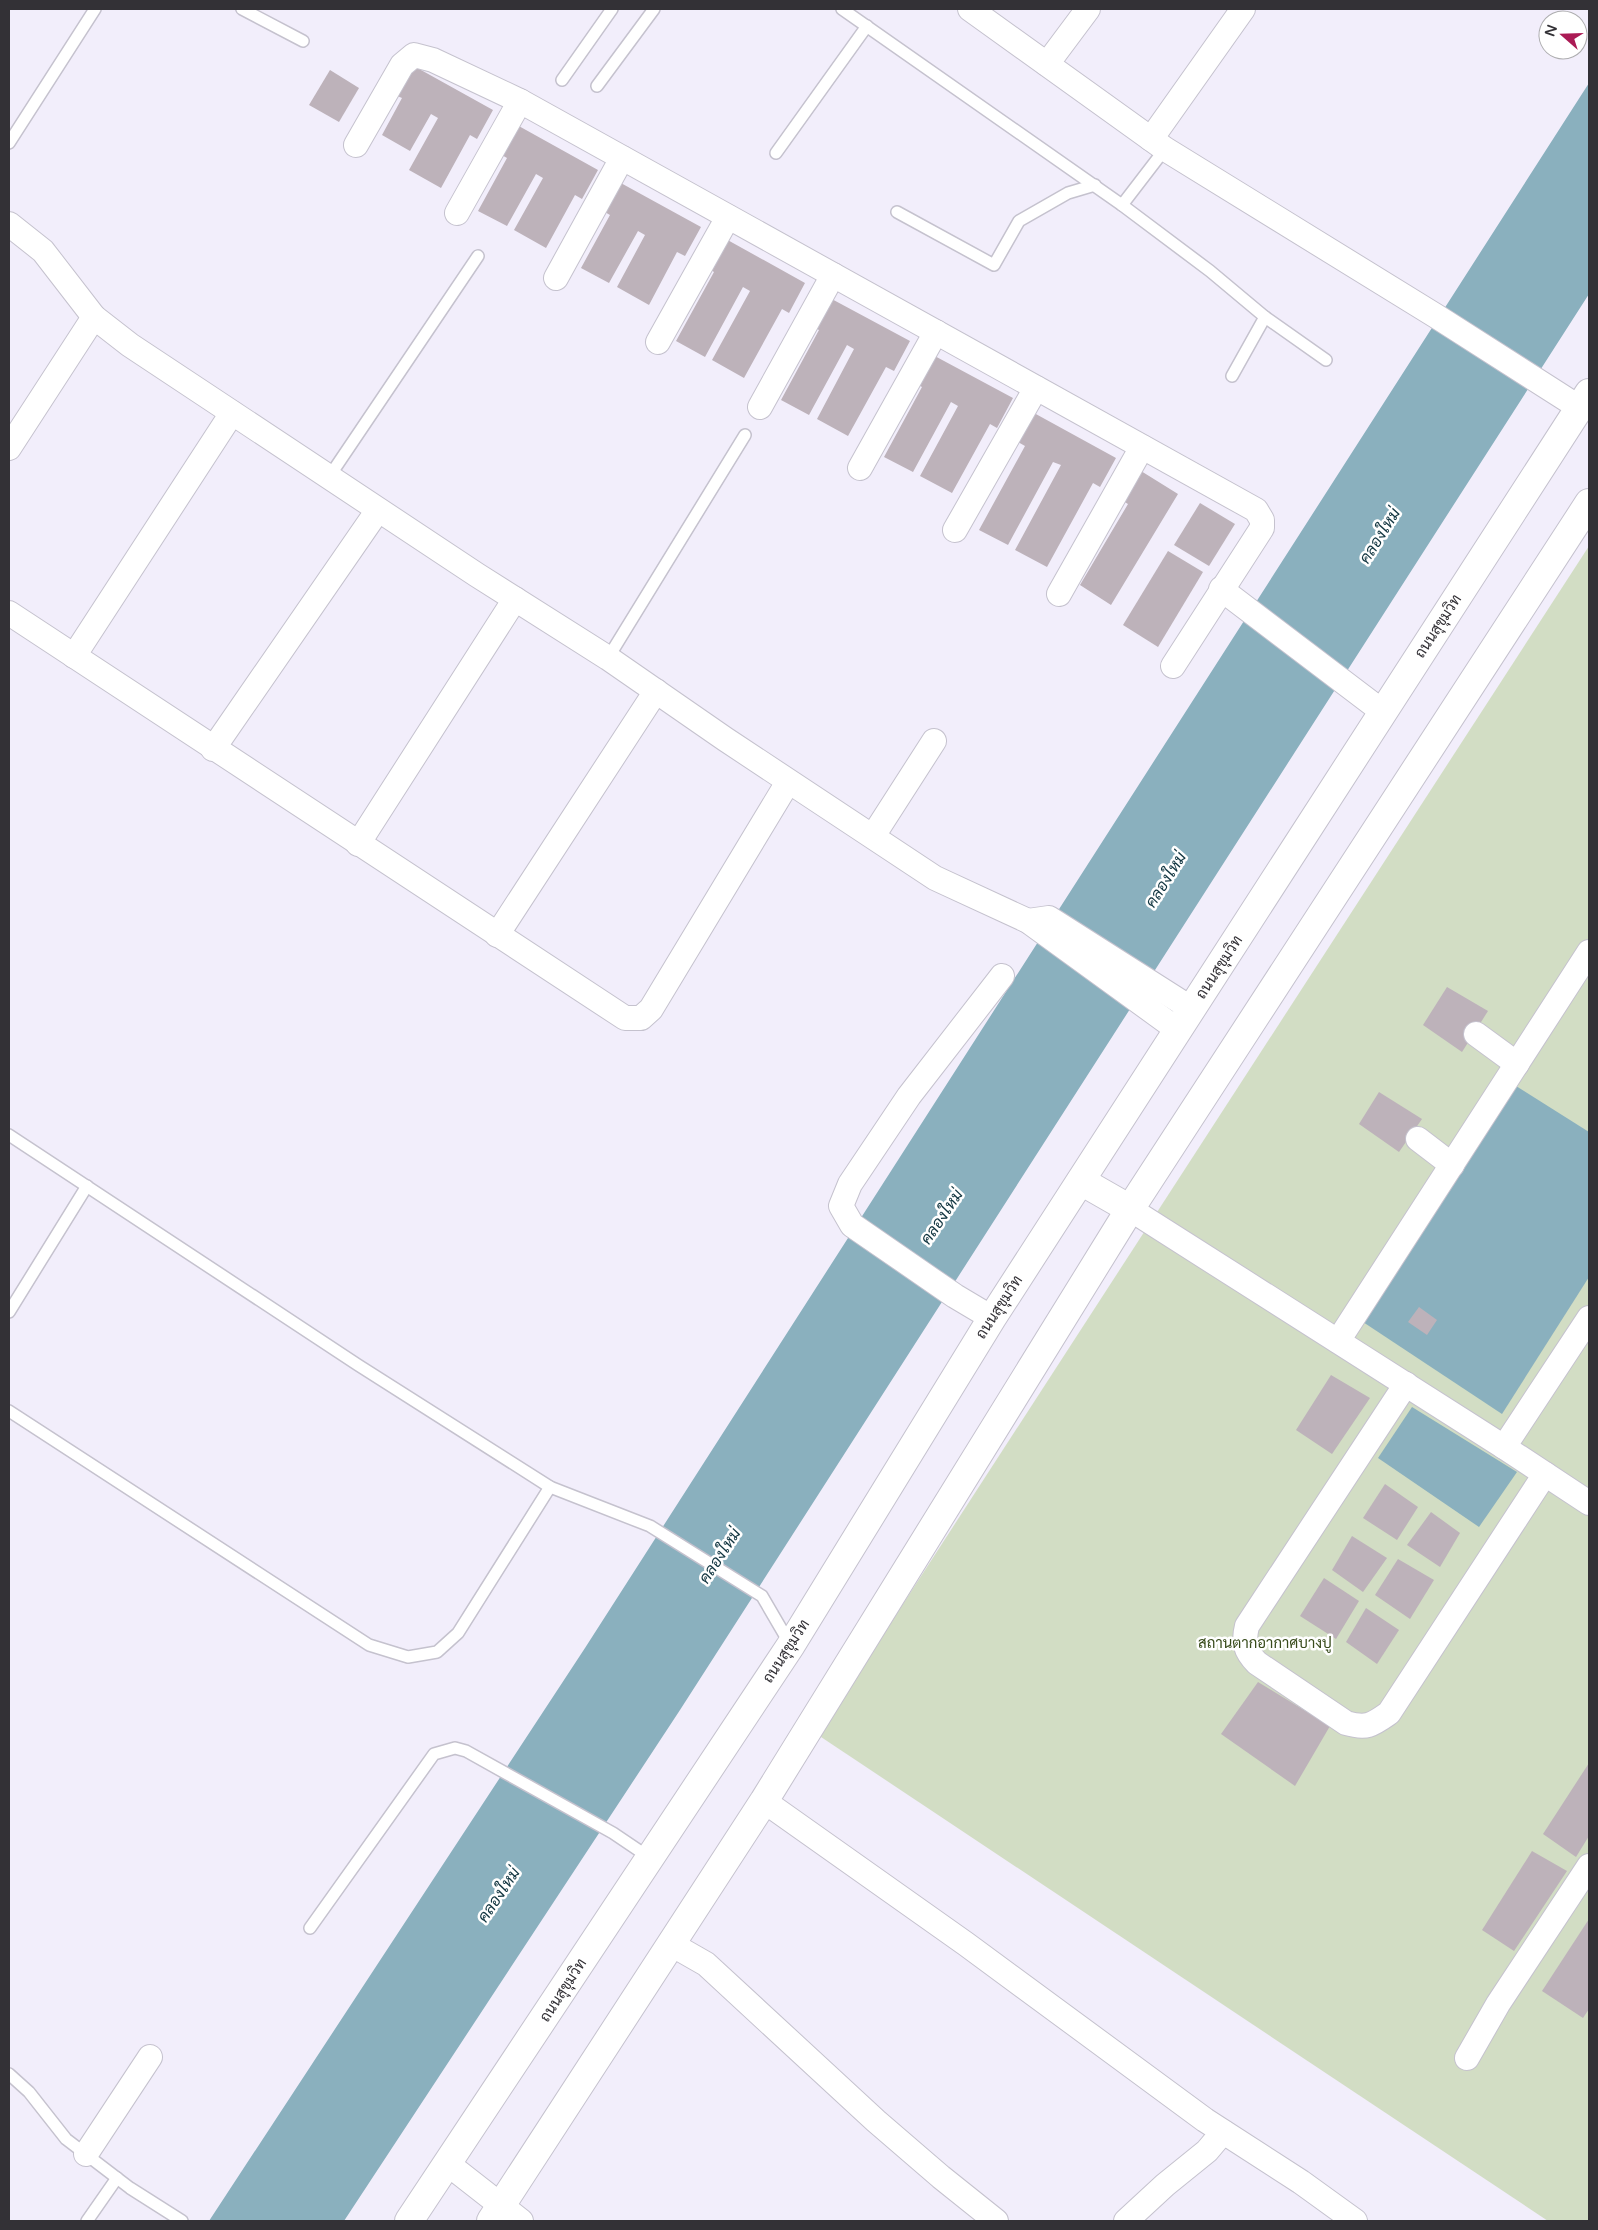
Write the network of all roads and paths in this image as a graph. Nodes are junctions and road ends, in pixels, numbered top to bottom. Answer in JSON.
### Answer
{"nodes":[{"id":1,"x":95,"y":9,"type":"edge"},
{"id":2,"x":242,"y":9,"type":"edge"},
{"id":3,"x":612,"y":9,"type":"edge"},
{"id":4,"x":654,"y":9,"type":"edge"},
{"id":5,"x":842,"y":9,"type":"edge"},
{"id":6,"x":1088,"y":9,"type":"edge"},
{"id":7,"x":1242,"y":9,"type":"edge"},
{"id":8,"x":981,"y":12,"type":"edge"},
{"id":9,"x":867,"y":26,"type":"junction"},
{"id":10,"x":303,"y":41,"type":"dead end"},
{"id":11,"x":1047,"y":64,"type":"junction"},
{"id":12,"x":562,"y":80,"type":"dead end"},
{"id":13,"x":597,"y":86,"type":"dead end"},
{"id":14,"x":520,"y":102,"type":"junction"},
{"id":15,"x":9,"y":142,"type":"edge"},
{"id":16,"x":1158,"y":144,"type":"junction"},
{"id":17,"x":356,"y":145,"type":"dead end"},
{"id":18,"x":776,"y":152,"type":"dead end"},
{"id":19,"x":622,"y":158,"type":"junction"},
{"id":20,"x":1095,"y":185,"type":"junction"},
{"id":21,"x":1122,"y":205,"type":"junction"},
{"id":22,"x":897,"y":212,"type":"dead end"},
{"id":23,"x":457,"y":213,"type":"dead end"},
{"id":24,"x":728,"y":217,"type":"junction"},
{"id":25,"x":9,"y":224,"type":"edge"},
{"id":26,"x":478,"y":256,"type":"dead end"},
{"id":27,"x":833,"y":275,"type":"junction"},
{"id":28,"x":556,"y":278,"type":"dead end"},
{"id":29,"x":94,"y":317,"type":"junction"},
{"id":30,"x":1265,"y":318,"type":"junction"},
{"id":31,"x":936,"y":332,"type":"junction"},
{"id":32,"x":658,"y":342,"type":"dead end"},
{"id":33,"x":1326,"y":360,"type":"dead end"},
{"id":34,"x":1232,"y":376,"type":"dead end"},
{"id":35,"x":1036,"y":388,"type":"junction"},
{"id":36,"x":1584,"y":401,"type":"edge"},
{"id":37,"x":760,"y":407,"type":"dead end"},
{"id":38,"x":232,"y":413,"type":"junction"},
{"id":39,"x":745,"y":435,"type":"dead end"},
{"id":40,"x":1142,"y":447,"type":"junction"},
{"id":41,"x":9,"y":448,"type":"edge"},
{"id":42,"x":860,"y":468,"type":"dead end"},
{"id":43,"x":329,"y":477,"type":"junction"},
{"id":44,"x":1589,"y":503,"type":"edge"},
{"id":45,"x":378,"y":510,"type":"junction"},
{"id":46,"x":955,"y":530,"type":"dead end"},
{"id":47,"x":1221,"y":589,"type":"junction"},
{"id":48,"x":1059,"y":594,"type":"dead end"},
{"id":49,"x":515,"y":599,"type":"junction"},
{"id":50,"x":9,"y":613,"type":"edge"},
{"id":51,"x":74,"y":656,"type":"junction"},
{"id":52,"x":608,"y":658,"type":"junction"},
{"id":53,"x":1173,"y":666,"type":"dead end"},
{"id":54,"x":656,"y":691,"type":"junction"},
{"id":55,"x":1383,"y":712,"type":"junction"},
{"id":56,"x":934,"y":741,"type":"dead end"},
{"id":57,"x":213,"y":749,"type":"junction"},
{"id":58,"x":788,"y":782,"type":"junction"},
{"id":59,"x":872,"y":836,"type":"junction"},
{"id":60,"x":358,"y":844,"type":"junction"},
{"id":61,"x":1038,"y":923,"type":"junction"},
{"id":62,"x":497,"y":935,"type":"junction"},
{"id":63,"x":1589,"y":952,"type":"edge"},
{"id":64,"x":1002,"y":976,"type":"dead end"},
{"id":65,"x":1185,"y":1020,"type":"junction"},
{"id":66,"x":1476,"y":1034,"type":"dead end"},
{"id":67,"x":1517,"y":1064,"type":"junction"},
{"id":68,"x":9,"y":1135,"type":"edge"},
{"id":69,"x":1418,"y":1140,"type":"dead end"},
{"id":70,"x":1452,"y":1165,"type":"junction"},
{"id":71,"x":1081,"y":1181,"type":"junction"},
{"id":72,"x":87,"y":1186,"type":"junction"},
{"id":73,"x":1130,"y":1210,"type":"junction"},
{"id":74,"x":9,"y":1312,"type":"edge"},
{"id":75,"x":992,"y":1318,"type":"junction"},
{"id":76,"x":1589,"y":1318,"type":"edge"},
{"id":77,"x":1338,"y":1341,"type":"junction"},
{"id":78,"x":1406,"y":1384,"type":"junction"},
{"id":79,"x":9,"y":1410,"type":"edge"},
{"id":80,"x":1504,"y":1446,"type":"junction"},
{"id":81,"x":1545,"y":1474,"type":"junction"},
{"id":82,"x":550,"y":1487,"type":"junction"},
{"id":83,"x":1589,"y":1503,"type":"edge"},
{"id":84,"x":791,"y":1645,"type":"junction"},
{"id":85,"x":764,"y":1801,"type":"junction"},
{"id":86,"x":650,"y":1858,"type":"junction"},
{"id":87,"x":1589,"y":1866,"type":"edge"},
{"id":88,"x":310,"y":1928,"type":"dead end"},
{"id":89,"x":671,"y":1944,"type":"junction"},
{"id":90,"x":150,"y":2057,"type":"dead end"},
{"id":91,"x":1468,"y":2058,"type":"dead end"},
{"id":92,"x":9,"y":2074,"type":"edge"},
{"id":93,"x":1223,"y":2132,"type":"junction"},
{"id":94,"x":86,"y":2154,"type":"junction"},
{"id":95,"x":448,"y":2164,"type":"junction"},
{"id":96,"x":118,"y":2178,"type":"junction"},
{"id":97,"x":504,"y":2216,"type":"edge"},
{"id":98,"x":87,"y":2221,"type":"edge"},
{"id":99,"x":182,"y":2221,"type":"edge"},
{"id":100,"x":409,"y":2221,"type":"edge"},
{"id":101,"x":996,"y":2221,"type":"edge"},
{"id":102,"x":1126,"y":2221,"type":"edge"},
{"id":103,"x":1355,"y":2221,"type":"edge"}],
"edges":[{"from":1,"to":15,"type":"lane"},
{"from":2,"to":10,"type":"lane"},
{"from":3,"to":12,"type":"lane"},
{"from":4,"to":13,"type":"lane"},
{"from":5,"to":9,"type":"lane"},
{"from":6,"to":11,"type":"street"},
{"from":7,"to":16,"type":"street"},
{"from":8,"to":11,"type":"street"},
{"from":9,"to":18,"type":"lane"},
{"from":9,"to":20,"type":"lane"},
{"from":11,"to":16,"type":"street"},
{"from":14,"to":17,"type":"street"},
{"from":14,"to":19,"type":"street"},
{"from":14,"to":23,"type":"street"},
{"from":16,"to":21,"type":"lane"},
{"from":16,"to":36,"type":"street"},
{"from":19,"to":24,"type":"street"},
{"from":19,"to":28,"type":"street"},
{"from":20,"to":21,"type":"lane"},
{"from":20,"to":22,"type":"lane"},
{"from":21,"to":30,"type":"lane"},
{"from":24,"to":27,"type":"street"},
{"from":24,"to":32,"type":"street"},
{"from":25,"to":29,"type":"street"},
{"from":26,"to":43,"type":"lane"},
{"from":27,"to":31,"type":"street"},
{"from":27,"to":37,"type":"street"},
{"from":29,"to":38,"type":"street"},
{"from":29,"to":41,"type":"street"},
{"from":30,"to":33,"type":"lane"},
{"from":30,"to":34,"type":"lane"},
{"from":31,"to":35,"type":"street"},
{"from":31,"to":42,"type":"street"},
{"from":35,"to":40,"type":"street"},
{"from":35,"to":46,"type":"street"},
{"from":36,"to":55,"type":"highway","name":"ถนนสุขุมวิท"},
{"from":38,"to":43,"type":"street"},
{"from":38,"to":51,"type":"street"},
{"from":39,"to":52,"type":"lane"},
{"from":40,"to":47,"type":"street"},
{"from":40,"to":48,"type":"street"},
{"from":43,"to":45,"type":"street"},
{"from":44,"to":73,"type":"highway"},
{"from":45,"to":49,"type":"street"},
{"from":45,"to":57,"type":"street"},
{"from":47,"to":53,"type":"street"},
{"from":47,"to":55,"type":"street"},
{"from":49,"to":52,"type":"street"},
{"from":49,"to":60,"type":"street"},
{"from":50,"to":51,"type":"street"},
{"from":51,"to":57,"type":"street"},
{"from":52,"to":54,"type":"street"},
{"from":54,"to":58,"type":"street"},
{"from":54,"to":62,"type":"street"},
{"from":55,"to":65,"type":"highway","name":"ถนนสุขุมวิท"},
{"from":56,"to":59,"type":"street"},
{"from":57,"to":60,"type":"street"},
{"from":58,"to":59,"type":"street"},
{"from":58,"to":62,"type":"street"},
{"from":59,"to":61,"type":"street"},
{"from":60,"to":62,"type":"street"},
{"from":61,"to":65,"type":"street"},
{"from":61,"to":65,"type":"street"},
{"from":63,"to":67,"type":"street"},
{"from":64,"to":75,"type":"street"},
{"from":65,"to":71,"type":"highway","name":"ถนนสุขุมวิท"},
{"from":66,"to":67,"type":"street"},
{"from":67,"to":70,"type":"street"},
{"from":68,"to":72,"type":"lane"},
{"from":69,"to":70,"type":"street"},
{"from":70,"to":77,"type":"street"},
{"from":71,"to":73,"type":"highway"},
{"from":71,"to":75,"type":"highway","name":"ถนนสุขุมวิท"},
{"from":72,"to":74,"type":"lane"},
{"from":72,"to":82,"type":"lane"},
{"from":73,"to":77,"type":"street"},
{"from":73,"to":85,"type":"highway"},
{"from":75,"to":84,"type":"highway","name":"ถนนสุขุมวิท"},
{"from":76,"to":80,"type":"street"},
{"from":77,"to":78,"type":"street"},
{"from":78,"to":80,"type":"street"},
{"from":78,"to":81,"type":"street"},
{"from":79,"to":82,"type":"lane"},
{"from":80,"to":81,"type":"street"},
{"from":81,"to":83,"type":"street"},
{"from":82,"to":84,"type":"lane"},
{"from":84,"to":86,"type":"highway","name":"ถนนสุขุมวิท"},
{"from":85,"to":89,"type":"highway"},
{"from":85,"to":93,"type":"street"},
{"from":86,"to":88,"type":"lane"},
{"from":86,"to":95,"type":"highway","name":"ถนนสุขุมวิท"},
{"from":87,"to":91,"type":"street"},
{"from":89,"to":97,"type":"highway"},
{"from":89,"to":101,"type":"street"},
{"from":90,"to":94,"type":"street"},
{"from":92,"to":94,"type":"lane"},
{"from":93,"to":102,"type":"street"},
{"from":93,"to":103,"type":"street"},
{"from":94,"to":96,"type":"lane"},
{"from":95,"to":97,"type":"street"},
{"from":95,"to":100,"type":"highway","name":"ถนนสุขุมวิท"},
{"from":96,"to":98,"type":"lane"},
{"from":96,"to":99,"type":"lane"}]}
